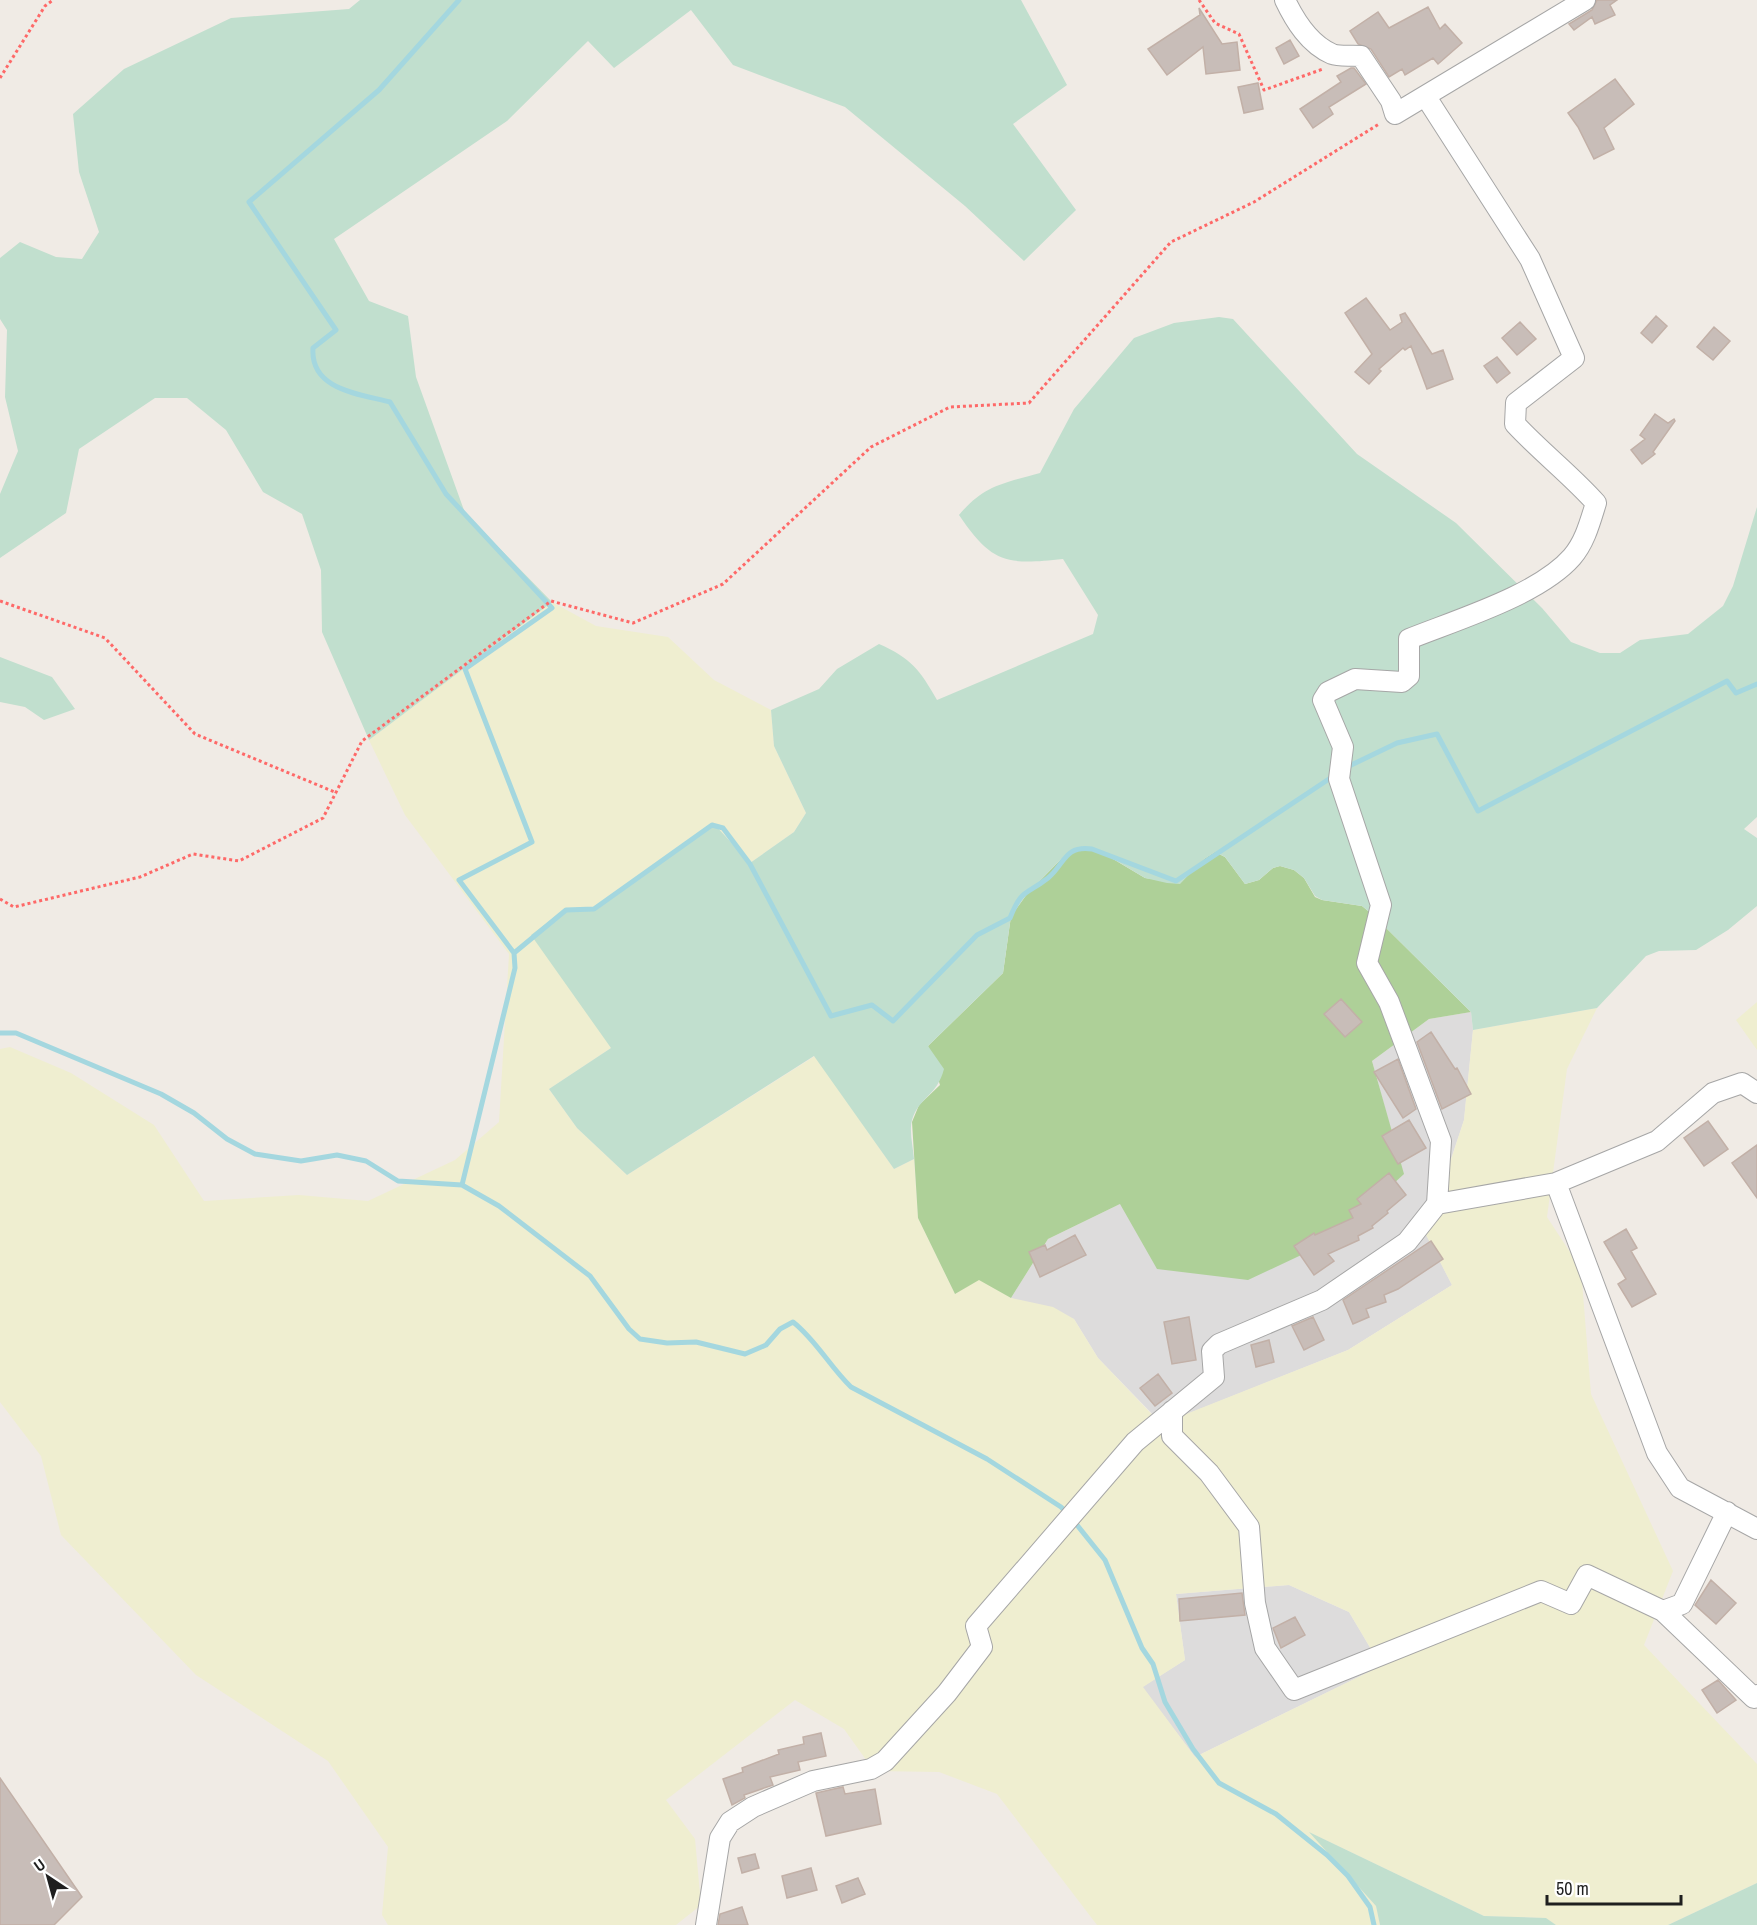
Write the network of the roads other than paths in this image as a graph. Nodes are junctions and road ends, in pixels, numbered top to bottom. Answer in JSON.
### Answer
{"nodes":[{"id":1,"x":1285,"y":0,"type":"edge"},
{"id":2,"x":1585,"y":0,"type":"edge"},
{"id":3,"x":1426,"y":97,"type":"junction"},
{"id":4,"x":1757,"y":1093,"type":"edge"},
{"id":5,"x":1556,"y":1183,"type":"junction"},
{"id":6,"x":1437,"y":1204,"type":"junction"},
{"id":7,"x":1172,"y":1411,"type":"junction"},
{"id":8,"x":1727,"y":1512,"type":"junction"},
{"id":9,"x":1757,"y":1529,"type":"edge"},
{"id":10,"x":1663,"y":1611,"type":"junction"},
{"id":11,"x":1757,"y":1695,"type":"edge"},
{"id":12,"x":706,"y":1925,"type":"edge"}],
"edges":[{"from":1,"to":3,"type":"street"},
{"from":2,"to":3,"type":"street"},
{"from":3,"to":6,"type":"street"},
{"from":4,"to":5,"type":"street"},
{"from":5,"to":6,"type":"street"},
{"from":5,"to":8,"type":"street"},
{"from":6,"to":7,"type":"street"},
{"from":7,"to":10,"type":"street"},
{"from":7,"to":12,"type":"street"},
{"from":8,"to":9,"type":"street"},
{"from":8,"to":10,"type":"street"},
{"from":10,"to":11,"type":"street"}]}
